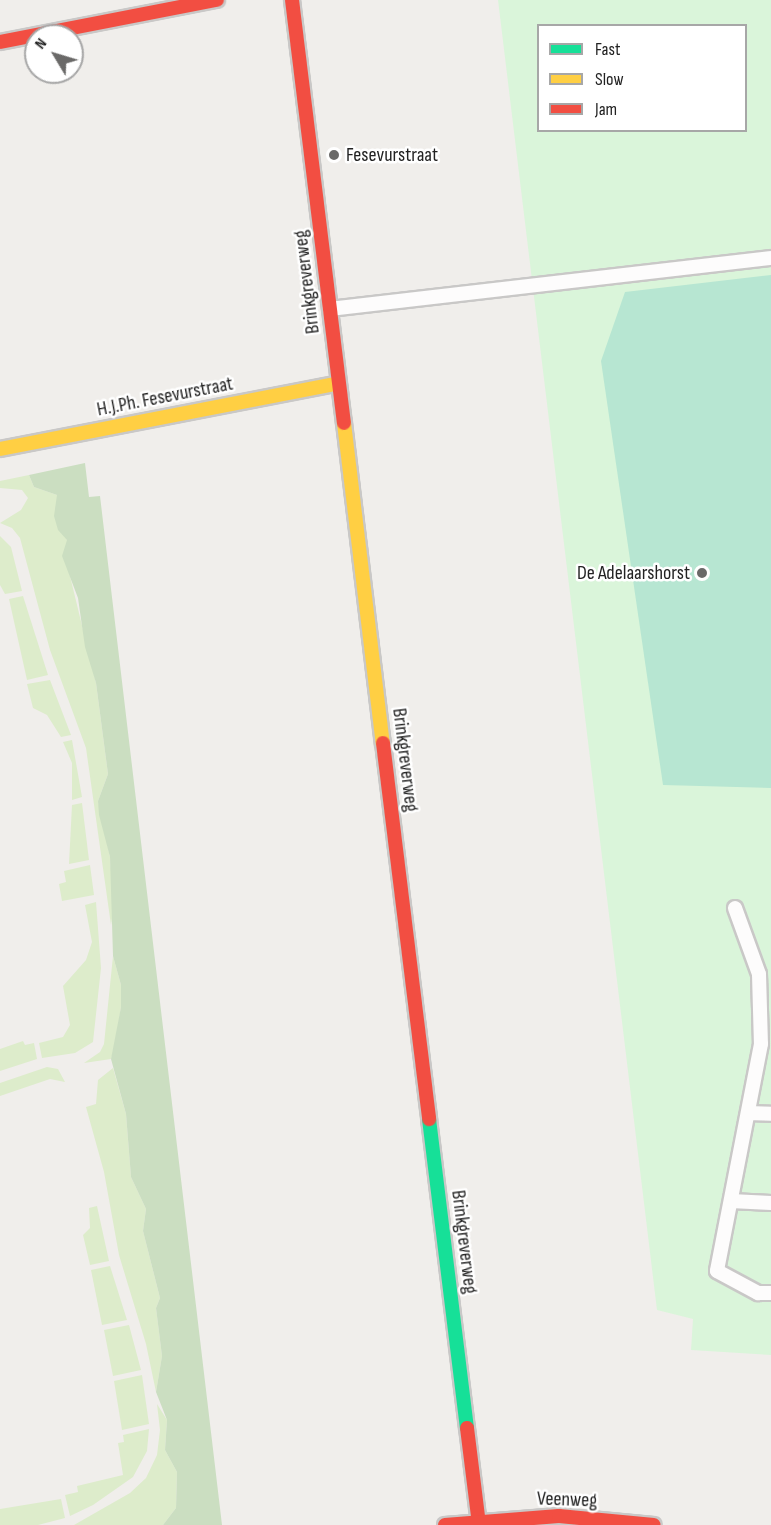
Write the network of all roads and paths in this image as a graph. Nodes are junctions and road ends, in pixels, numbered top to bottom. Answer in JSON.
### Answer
{"nodes":[{"id":1,"x":218,"y":0,"type":"edge"},
{"id":2,"x":292,"y":0,"type":"edge"},
{"id":3,"x":0,"y":42,"type":"edge"},
{"id":4,"x":771,"y":258,"type":"edge"},
{"id":5,"x":330,"y":309,"type":"junction"},
{"id":6,"x":338,"y":383,"type":"junction"},
{"id":7,"x":0,"y":449,"type":"edge"},
{"id":8,"x":735,"y":909,"type":"dead end"},
{"id":9,"x":765,"y":973,"type":"edge"},
{"id":10,"x":766,"y":1045,"type":"edge"},
{"id":11,"x":748,"y":1113,"type":"junction"},
{"id":12,"x":771,"y":1114,"type":"edge"},
{"id":13,"x":731,"y":1201,"type":"junction"},
{"id":14,"x":771,"y":1203,"type":"edge"},
{"id":15,"x":771,"y":1293,"type":"edge"},
{"id":16,"x":477,"y":1524,"type":"edge"},
{"id":17,"x":445,"y":1525,"type":"edge"},
{"id":18,"x":654,"y":1525,"type":"edge"}],
"edges":[{"from":1,"to":3,"type":"street"},
{"from":2,"to":5,"type":"street","name":"Brinkgreverweg"},
{"from":4,"to":5,"type":"lane"},
{"from":5,"to":6,"type":"street","name":"Brinkgreverweg"},
{"from":6,"to":7,"type":"street","name":"H.J.Ph. Fesevurstraat"},
{"from":6,"to":16,"type":"street","name":"Brinkgreverweg"},
{"from":8,"to":9,"type":"lane"},
{"from":9,"to":10,"type":"lane"},
{"from":10,"to":11,"type":"lane"},
{"from":11,"to":12,"type":"lane"},
{"from":11,"to":13,"type":"lane"},
{"from":13,"to":14,"type":"lane"},
{"from":13,"to":15,"type":"lane"},
{"from":16,"to":17,"type":"street","name":"Veenweg"},
{"from":16,"to":18,"type":"street","name":"Veenweg"}]}
